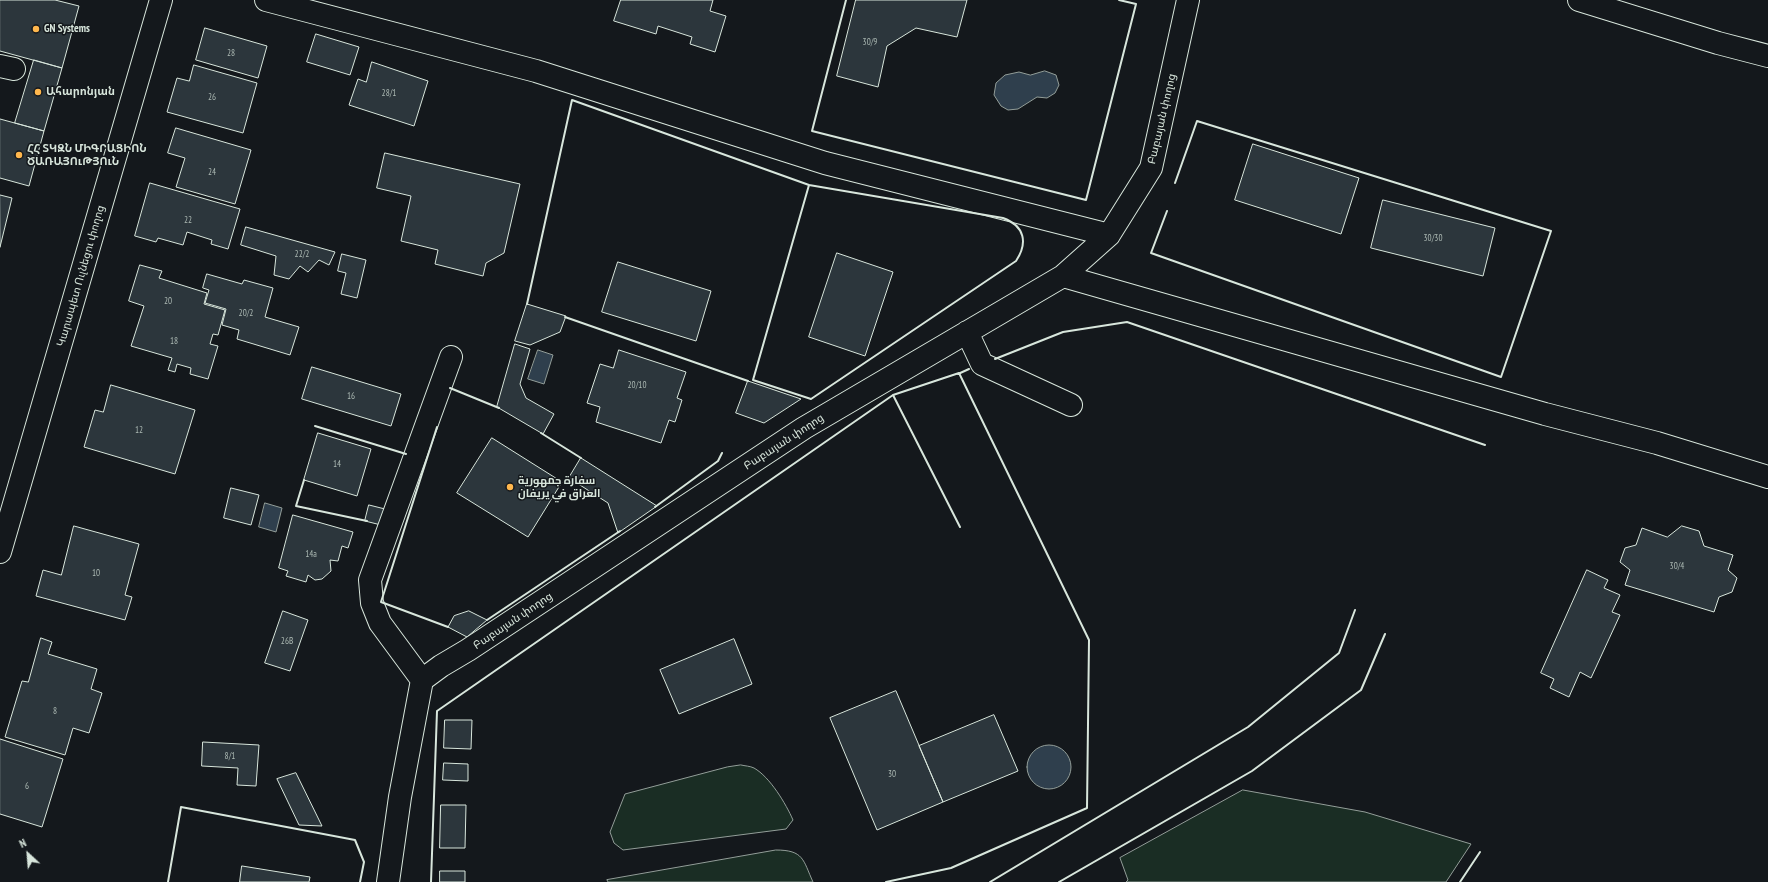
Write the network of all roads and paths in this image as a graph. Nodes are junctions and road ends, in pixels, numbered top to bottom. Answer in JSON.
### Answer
{"nodes":[{"id":1,"x":161,"y":0,"type":"edge"},
{"id":2,"x":266,"y":0,"type":"edge"},
{"id":3,"x":1188,"y":0,"type":"edge"},
{"id":4,"x":1579,"y":0,"type":"edge"},
{"id":5,"x":1768,"y":56,"type":"edge"},
{"id":6,"x":1109,"y":235,"type":"junction"},
{"id":7,"x":1063,"y":276,"type":"junction"},
{"id":8,"x":968,"y":332,"type":"junction"},
{"id":9,"x":451,"y":357,"type":"dead end"},
{"id":10,"x":1071,"y":405,"type":"dead end"},
{"id":11,"x":1768,"y":477,"type":"edge"},
{"id":12,"x":3,"y":531,"type":"edge"},
{"id":13,"x":0,"y":552,"type":"edge"},
{"id":14,"x":422,"y":680,"type":"junction"},
{"id":15,"x":388,"y":882,"type":"edge"}],
"edges":[{"from":1,"to":12,"type":"street","name":"Կարապետ Ուլնեցու փողոց"},
{"from":2,"to":6,"type":"street"},
{"from":3,"to":6,"type":"street","name":"Բաբայան փողոց"},
{"from":4,"to":5,"type":"street"},
{"from":6,"to":7,"type":"street","name":"Բաբայան փողոց"},
{"from":7,"to":8,"type":"street","name":"Բաբայան փողոց"},
{"from":7,"to":11,"type":"street"},
{"from":8,"to":10,"type":"street"},
{"from":8,"to":14,"type":"street","name":"Բաբայան փողոց"},
{"from":9,"to":14,"type":"street"},
{"from":12,"to":13,"type":"street","name":"Կարապետ Ուլնեցու փողոց"},
{"from":14,"to":15,"type":"street"}]}
